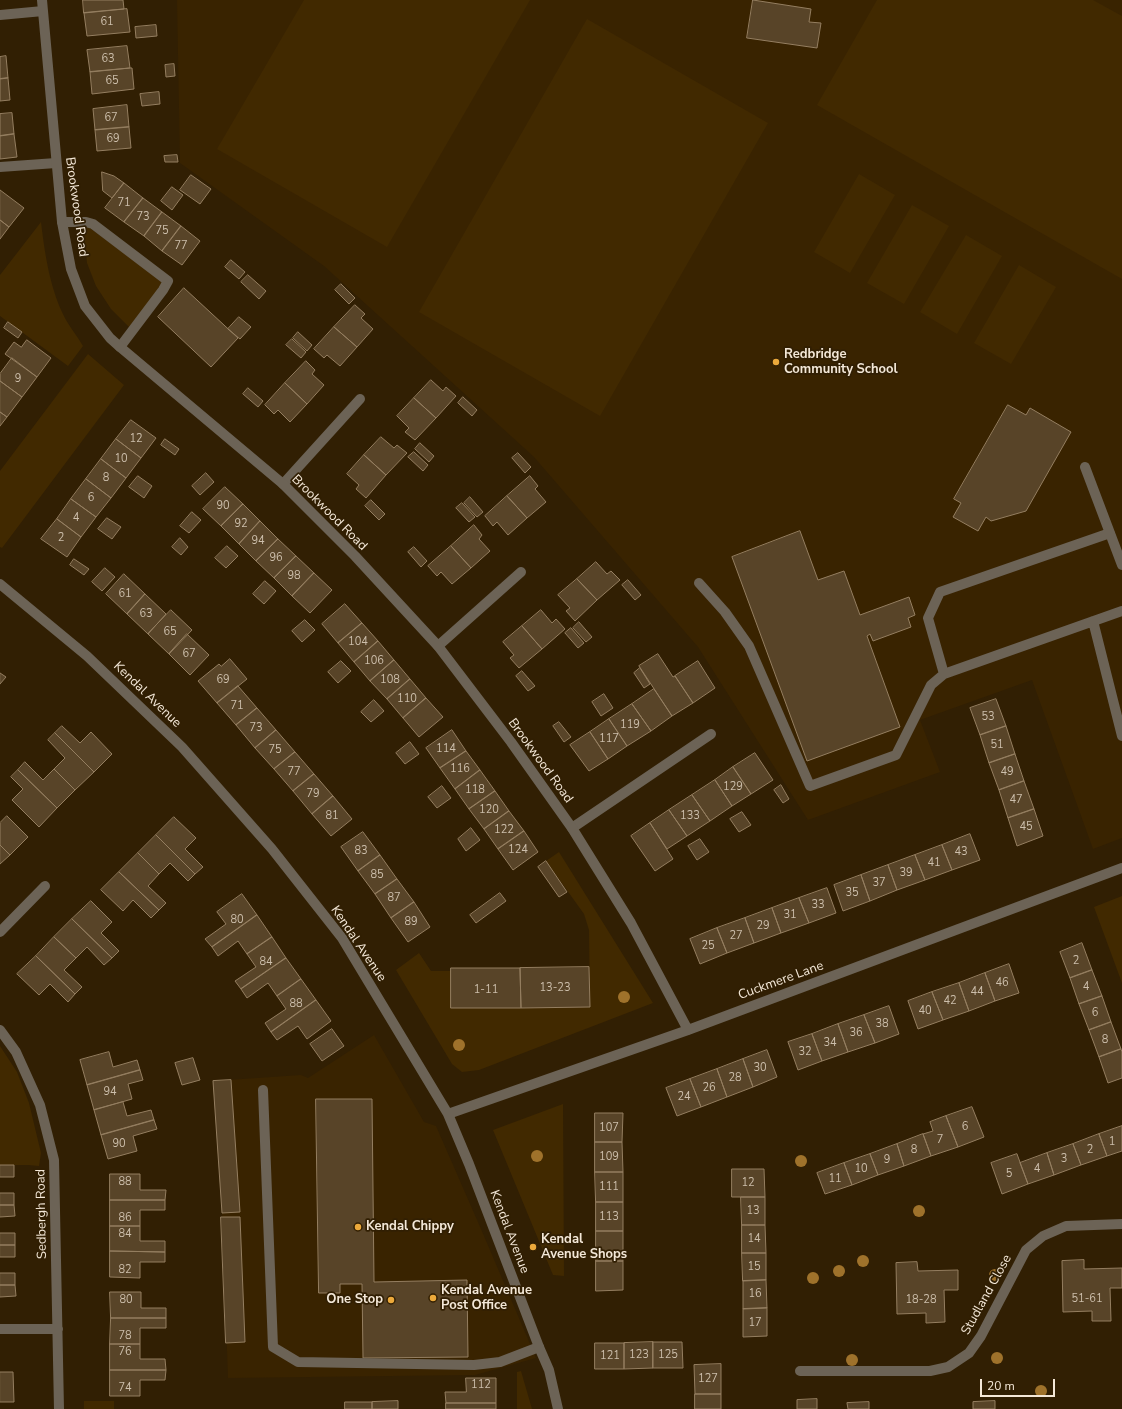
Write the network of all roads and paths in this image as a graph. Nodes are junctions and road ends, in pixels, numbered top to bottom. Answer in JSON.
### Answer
{"nodes":[{"id":1,"x":42,"y":0,"type":"edge"},
{"id":2,"x":43,"y":11,"type":"junction"},
{"id":3,"x":0,"y":15,"type":"edge"},
{"id":4,"x":56,"y":163,"type":"junction"},
{"id":5,"x":0,"y":167,"type":"edge"},
{"id":6,"x":62,"y":222,"type":"junction"},
{"id":7,"x":120,"y":347,"type":"junction"},
{"id":8,"x":360,"y":399,"type":"dead end"},
{"id":9,"x":1085,"y":467,"type":"dead end"},
{"id":10,"x":284,"y":484,"type":"junction"},
{"id":11,"x":1110,"y":533,"type":"junction"},
{"id":12,"x":1122,"y":565,"type":"edge"},
{"id":13,"x":521,"y":572,"type":"dead end"},
{"id":14,"x":699,"y":583,"type":"dead end"},
{"id":15,"x":0,"y":584,"type":"edge"},
{"id":16,"x":1122,"y":611,"type":"edge"},
{"id":17,"x":1093,"y":621,"type":"junction"},
{"id":18,"x":438,"y":646,"type":"junction"},
{"id":19,"x":944,"y":674,"type":"junction"},
{"id":20,"x":712,"y":734,"type":"dead end"},
{"id":21,"x":1122,"y":736,"type":"edge"},
{"id":22,"x":572,"y":828,"type":"junction"},
{"id":23,"x":1122,"y":868,"type":"edge"},
{"id":24,"x":45,"y":886,"type":"dead end"},
{"id":25,"x":0,"y":932,"type":"edge"},
{"id":26,"x":0,"y":1030,"type":"edge"},
{"id":27,"x":688,"y":1030,"type":"junction"},
{"id":28,"x":263,"y":1090,"type":"dead end"},
{"id":29,"x":448,"y":1114,"type":"junction"},
{"id":30,"x":1122,"y":1224,"type":"edge"},
{"id":31,"x":0,"y":1329,"type":"edge"},
{"id":32,"x":58,"y":1330,"type":"junction"},
{"id":33,"x":539,"y":1347,"type":"junction"},
{"id":34,"x":800,"y":1371,"type":"dead end"},
{"id":35,"x":59,"y":1409,"type":"edge"},
{"id":36,"x":558,"y":1409,"type":"edge"}],
"edges":[{"from":1,"to":2,"type":"street","name":"Brookwood Road"},
{"from":2,"to":3,"type":"street"},
{"from":2,"to":4,"type":"street","name":"Brookwood Road"},
{"from":4,"to":5,"type":"street"},
{"from":4,"to":6,"type":"street","name":"Brookwood Road"},
{"from":6,"to":7,"type":"street","name":"Brookwood Road"},
{"from":6,"to":7,"type":"street"},
{"from":7,"to":10,"type":"street","name":"Brookwood Road"},
{"from":8,"to":10,"type":"street"},
{"from":9,"to":11,"type":"street"},
{"from":10,"to":18,"type":"street","name":"Brookwood Road"},
{"from":11,"to":12,"type":"street"},
{"from":11,"to":19,"type":"street"},
{"from":13,"to":18,"type":"street"},
{"from":14,"to":19,"type":"street"},
{"from":15,"to":29,"type":"street","name":"Kendal Avenue"},
{"from":16,"to":17,"type":"street"},
{"from":17,"to":19,"type":"street"},
{"from":17,"to":21,"type":"street"},
{"from":18,"to":22,"type":"street","name":"Brookwood Road"},
{"from":20,"to":22,"type":"street"},
{"from":22,"to":27,"type":"street","name":"Brookwood Road"},
{"from":23,"to":27,"type":"street","name":"Cuckmere Lane"},
{"from":24,"to":25,"type":"street"},
{"from":26,"to":32,"type":"street","name":"Sedbergh Road"},
{"from":27,"to":29,"type":"street","name":"Cuckmere Lane"},
{"from":28,"to":33,"type":"street"},
{"from":29,"to":33,"type":"street","name":"Kendal Avenue"},
{"from":30,"to":34,"type":"street","name":"Studland Close"},
{"from":31,"to":32,"type":"street"},
{"from":32,"to":35,"type":"street","name":"Sedbergh Road"},
{"from":33,"to":36,"type":"street","name":"Kendal Avenue"}]}
